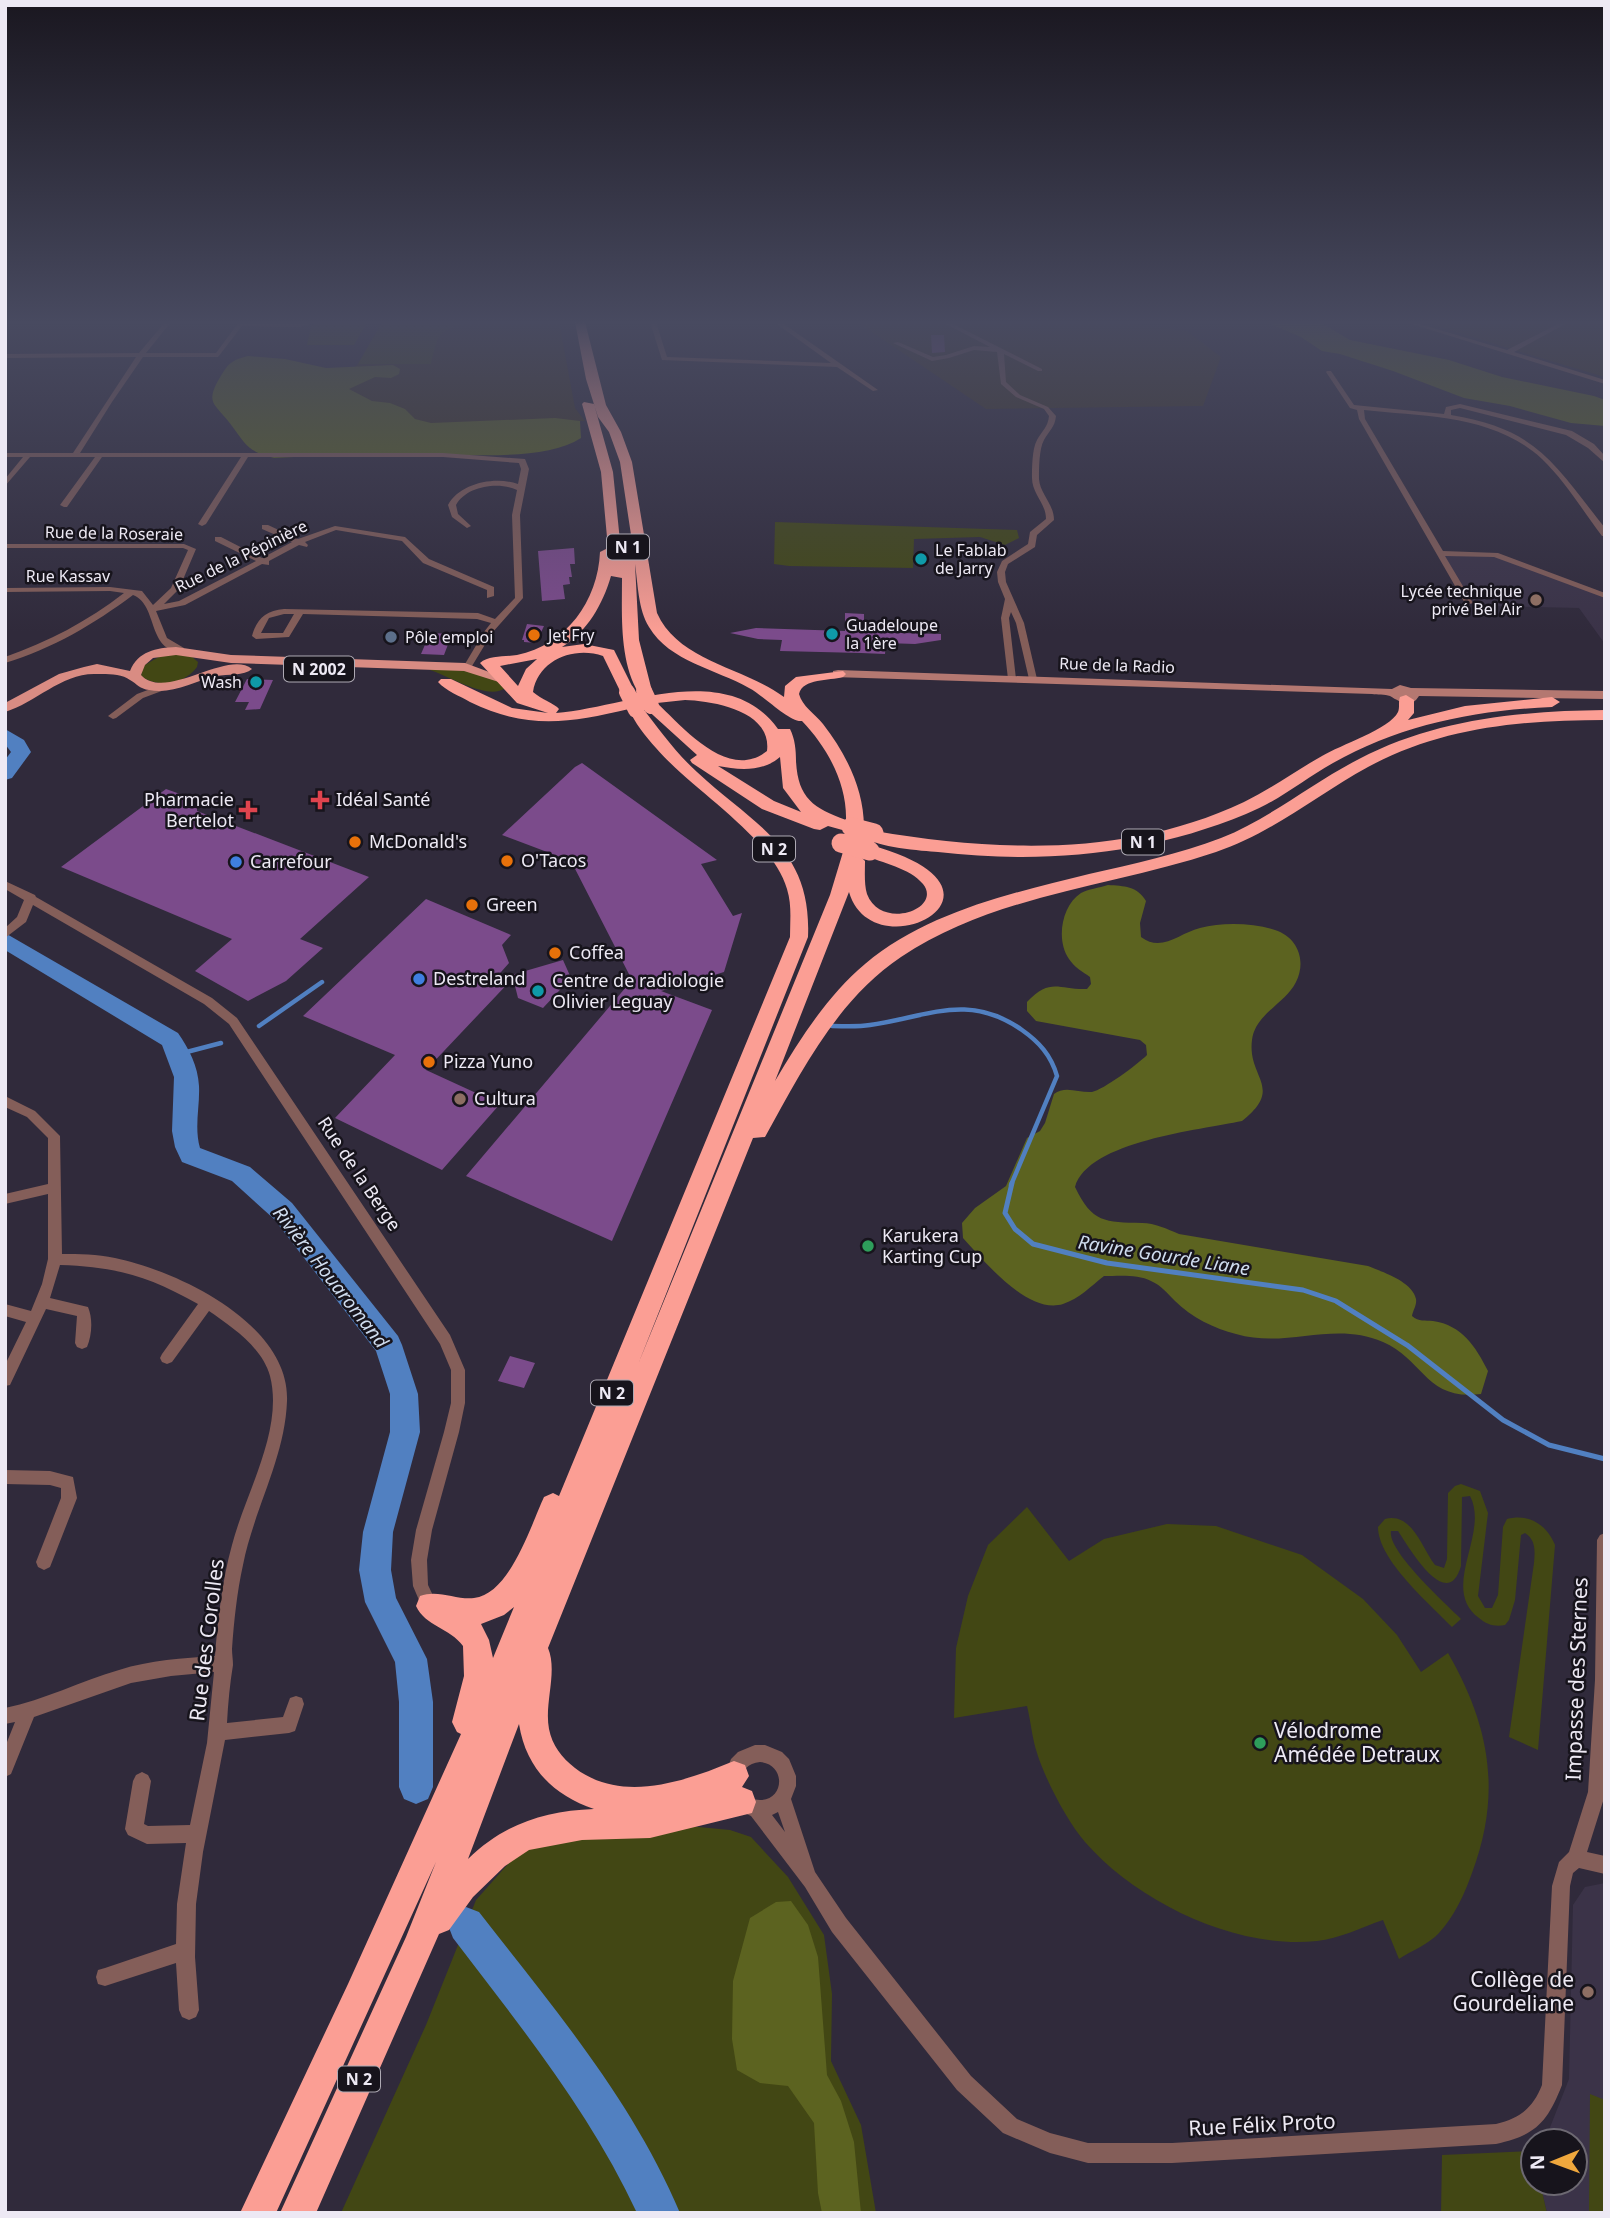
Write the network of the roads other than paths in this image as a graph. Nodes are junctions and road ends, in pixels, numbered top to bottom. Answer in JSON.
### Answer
{"nodes":[{"id":1,"x":93,"y":426,"type":"edge"},
{"id":2,"x":594,"y":426,"type":"edge"},
{"id":3,"x":606,"y":426,"type":"edge"},
{"id":4,"x":612,"y":426,"type":"edge"},
{"id":5,"x":1050,"y":426,"type":"edge"},
{"id":6,"x":1366,"y":426,"type":"edge"},
{"id":7,"x":1480,"y":426,"type":"edge"},
{"id":8,"x":1540,"y":426,"type":"edge"},
{"id":9,"x":5,"y":454,"type":"edge"},
{"id":10,"x":29,"y":454,"type":"junction"},
{"id":11,"x":76,"y":454,"type":"junction"},
{"id":12,"x":101,"y":454,"type":"junction"},
{"id":13,"x":246,"y":455,"type":"junction"},
{"id":14,"x":1605,"y":461,"type":"edge"},
{"id":15,"x":5,"y":484,"type":"edge"},
{"id":16,"x":520,"y":488,"type":"junction"},
{"id":17,"x":609,"y":501,"type":"junction"},
{"id":18,"x":64,"y":505,"type":"dead end"},
{"id":19,"x":202,"y":524,"type":"dead end"},
{"id":20,"x":467,"y":526,"type":"dead end"},
{"id":21,"x":265,"y":527,"type":"dead end"},
{"id":22,"x":1605,"y":534,"type":"edge"},
{"id":23,"x":218,"y":539,"type":"dead end"},
{"id":24,"x":302,"y":544,"type":"junction"},
{"id":25,"x":5,"y":546,"type":"edge"},
{"id":26,"x":1440,"y":553,"type":"junction"},
{"id":27,"x":264,"y":562,"type":"junction"},
{"id":28,"x":5,"y":590,"type":"edge"},
{"id":29,"x":131,"y":592,"type":"junction"},
{"id":30,"x":1604,"y":595,"type":"edge"},
{"id":31,"x":491,"y":596,"type":"dead end"},
{"id":32,"x":1010,"y":597,"type":"junction"},
{"id":33,"x":1469,"y":603,"type":"dead end"},
{"id":34,"x":153,"y":609,"type":"junction"},
{"id":35,"x":300,"y":611,"type":"junction"},
{"id":36,"x":155,"y":621,"type":"junction"},
{"id":37,"x":496,"y":622,"type":"junction"},
{"id":38,"x":158,"y":635,"type":"junction"},
{"id":39,"x":480,"y":646,"type":"junction"},
{"id":40,"x":181,"y":650,"type":"junction"},
{"id":41,"x":198,"y":654,"type":"junction"},
{"id":42,"x":147,"y":658,"type":"junction"},
{"id":43,"x":5,"y":660,"type":"edge"},
{"id":44,"x":374,"y":663,"type":"junction"},
{"id":45,"x":488,"y":663,"type":"junction"},
{"id":46,"x":469,"y":664,"type":"junction"},
{"id":47,"x":88,"y":670,"type":"junction"},
{"id":48,"x":533,"y":670,"type":"junction"},
{"id":49,"x":838,"y":674,"type":"joint"},
{"id":50,"x":134,"y":676,"type":"junction"},
{"id":51,"x":190,"y":679,"type":"junction"},
{"id":52,"x":1033,"y":679,"type":"junction"},
{"id":53,"x":1012,"y":680,"type":"junction"},
{"id":54,"x":446,"y":682,"type":"junction"},
{"id":55,"x":507,"y":685,"type":"junction"},
{"id":56,"x":164,"y":687,"type":"junction"},
{"id":57,"x":677,"y":691,"type":"junction"},
{"id":58,"x":627,"y":692,"type":"junction"},
{"id":59,"x":1404,"y":695,"type":"junction"},
{"id":60,"x":1605,"y":695,"type":"edge"},
{"id":61,"x":644,"y":702,"type":"junction"},
{"id":62,"x":1605,"y":703,"type":"edge"},
{"id":63,"x":541,"y":707,"type":"junction"},
{"id":64,"x":5,"y":708,"type":"edge"},
{"id":65,"x":1605,"y":715,"type":"edge"},
{"id":66,"x":113,"y":716,"type":"dead end"},
{"id":67,"x":1388,"y":730,"type":"junction"},
{"id":68,"x":664,"y":745,"type":"junction"},
{"id":69,"x":852,"y":796,"type":"junction"},
{"id":70,"x":1267,"y":820,"type":"junction"},
{"id":71,"x":859,"y":838,"type":"junction"},
{"id":72,"x":5,"y":884,"type":"edge"},
{"id":73,"x":31,"y":897,"type":"junction"},
{"id":74,"x":9,"y":932,"type":"edge"},
{"id":75,"x":5,"y":1101,"type":"edge"},
{"id":76,"x":723,"y":1186,"type":"junction"},
{"id":77,"x":53,"y":1188,"type":"junction"},
{"id":78,"x":5,"y":1199,"type":"edge"},
{"id":79,"x":55,"y":1259,"type":"junction"},
{"id":80,"x":42,"y":1302,"type":"junction"},
{"id":81,"x":207,"y":1303,"type":"junction"},
{"id":82,"x":5,"y":1310,"type":"edge"},
{"id":83,"x":35,"y":1318,"type":"junction"},
{"id":84,"x":640,"y":1325,"type":"junction"},
{"id":85,"x":82,"y":1343,"type":"dead end"},
{"id":86,"x":167,"y":1359,"type":"dead end"},
{"id":87,"x":5,"y":1380,"type":"edge"},
{"id":88,"x":5,"y":1477,"type":"edge"},
{"id":89,"x":1605,"y":1540,"type":"edge"},
{"id":90,"x":44,"y":1562,"type":"dead end"},
{"id":91,"x":430,"y":1606,"type":"junction"},
{"id":92,"x":538,"y":1638,"type":"junction"},
{"id":93,"x":225,"y":1663,"type":"junction"},
{"id":94,"x":296,"y":1704,"type":"dead end"},
{"id":95,"x":28,"y":1712,"type":"junction"},
{"id":96,"x":5,"y":1716,"type":"edge"},
{"id":97,"x":217,"y":1732,"type":"junction"},
{"id":98,"x":5,"y":1768,"type":"edge"},
{"id":99,"x":142,"y":1781,"type":"dead end"},
{"id":100,"x":744,"y":1796,"type":"junction"},
{"id":101,"x":782,"y":1798,"type":"junction"},
{"id":102,"x":198,"y":1834,"type":"junction"},
{"id":103,"x":1576,"y":1858,"type":"junction"},
{"id":104,"x":1605,"y":1865,"type":"edge"},
{"id":105,"x":811,"y":1881,"type":"junction"},
{"id":106,"x":408,"y":1892,"type":"junction"},
{"id":107,"x":419,"y":1945,"type":"junction"},
{"id":108,"x":184,"y":1951,"type":"junction"},
{"id":109,"x":105,"y":1978,"type":"dead end"},
{"id":110,"x":360,"y":1996,"type":"junction"},
{"id":111,"x":189,"y":2010,"type":"dead end"},
{"id":112,"x":246,"y":2213,"type":"edge"},
{"id":113,"x":258,"y":2213,"type":"edge"},
{"id":114,"x":298,"y":2213,"type":"edge"}],
"edges":[{"from":1,"to":11,"type":"street"},
{"from":2,"to":17,"type":"highway","number":"N 1"},
{"from":3,"to":61,"type":"highway","number":"N 1"},
{"from":4,"to":69,"type":"highway"},
{"from":5,"to":32,"type":"street"},
{"from":6,"to":26,"type":"street"},
{"from":7,"to":22,"type":"street"},
{"from":8,"to":14,"type":"street"},
{"from":9,"to":10,"type":"street"},
{"from":10,"to":11,"type":"street"},
{"from":10,"to":15,"type":"street"},
{"from":11,"to":12,"type":"street"},
{"from":12,"to":13,"type":"street"},
{"from":12,"to":18,"type":"street"},
{"from":13,"to":16,"type":"street"},
{"from":13,"to":19,"type":"street"},
{"from":16,"to":20,"type":"street"},
{"from":16,"to":37,"type":"street"},
{"from":17,"to":45,"type":"highway"},
{"from":17,"to":58,"type":"highway","number":"N 1"},
{"from":21,"to":24,"type":"street"},
{"from":23,"to":27,"type":"street"},
{"from":24,"to":27,"type":"street","name":"Rue de la Pépinière"},
{"from":24,"to":31,"type":"street","name":"Rue de la Pépinière"},
{"from":25,"to":34,"type":"street","name":"Rue de la Roseraie"},
{"from":26,"to":30,"type":"street"},
{"from":26,"to":33,"type":"street"},
{"from":27,"to":34,"type":"street","name":"Rue de la Pépinière"},
{"from":27,"to":36,"type":"street","name":"Rue de la Pépinière"},
{"from":28,"to":29,"type":"street","name":"Rue Kassav"},
{"from":29,"to":34,"type":"street","name":"Rue Kassav"},
{"from":29,"to":43,"type":"street","name":"Rue Kassav"},
{"from":32,"to":52,"type":"street"},
{"from":32,"to":53,"type":"street"},
{"from":34,"to":36,"type":"street"},
{"from":35,"to":35,"type":"street"},
{"from":35,"to":37,"type":"street"},
{"from":36,"to":38,"type":"street"},
{"from":37,"to":39,"type":"street"},
{"from":38,"to":40,"type":"street"},
{"from":38,"to":42,"type":"street"},
{"from":39,"to":45,"type":"street"},
{"from":39,"to":46,"type":"street"},
{"from":40,"to":41,"type":"main road"},
{"from":40,"to":42,"type":"main road"},
{"from":41,"to":44,"type":"main road","number":"N 2002"},
{"from":41,"to":51,"type":"main road"},
{"from":42,"to":47,"type":"main road"},
{"from":42,"to":50,"type":"main road"},
{"from":44,"to":46,"type":"main road","number":"N 2002"},
{"from":44,"to":55,"type":"main road"},
{"from":45,"to":46,"type":"main road","number":"N 2002"},
{"from":45,"to":55,"type":"highway"},
{"from":47,"to":50,"type":"main road"},
{"from":47,"to":64,"type":"main road"},
{"from":48,"to":55,"type":"highway"},
{"from":48,"to":58,"type":"highway"},
{"from":48,"to":63,"type":"highway"},
{"from":49,"to":53,"type":"street","name":"Rue de la Radio"},
{"from":49,"to":69,"type":"highway"},
{"from":50,"to":56,"type":"main road"},
{"from":51,"to":54,"type":"main road","number":"N 2002"},
{"from":51,"to":56,"type":"main road"},
{"from":52,"to":53,"type":"street","name":"Rue de la Radio"},
{"from":52,"to":59,"type":"street","name":"Rue de la Radio"},
{"from":54,"to":55,"type":"highway"},
{"from":54,"to":61,"type":"highway"},
{"from":55,"to":63,"type":"highway"},
{"from":56,"to":66,"type":"street"},
{"from":57,"to":63,"type":"highway"},
{"from":57,"to":69,"type":"highway"},
{"from":57,"to":71,"type":"highway"},
{"from":58,"to":61,"type":"highway","number":"N 1","bridge":true},
{"from":59,"to":60,"type":"street","name":"Rue de la Radio"},
{"from":59,"to":67,"type":"highway"},
{"from":61,"to":68,"type":"highway","number":"N 1"},
{"from":61,"to":71,"type":"highway","number":"N 1"},
{"from":62,"to":67,"type":"highway","number":"N 1"},
{"from":65,"to":70,"type":"highway","number":"N 1"},
{"from":67,"to":71,"type":"highway","number":"N 1"},
{"from":68,"to":71,"type":"highway","number":"N 1"},
{"from":68,"to":84,"type":"highway","number":"N 2"},
{"from":69,"to":71,"type":"highway","number":"N 2"},
{"from":70,"to":71,"type":"highway","number":"N 1"},
{"from":70,"to":76,"type":"highway"},
{"from":71,"to":71,"type":"highway"},
{"from":71,"to":76,"type":"highway","number":"N 2"},
{"from":72,"to":73,"type":"street","name":"Rue de la Berge"},
{"from":73,"to":74,"type":"street"},
{"from":73,"to":91,"type":"street","name":"Rue de la Berge"},
{"from":75,"to":77,"type":"street"},
{"from":76,"to":92,"type":"highway","number":"N 2"},
{"from":77,"to":78,"type":"street"},
{"from":77,"to":79,"type":"street"},
{"from":79,"to":80,"type":"street"},
{"from":79,"to":81,"type":"street","name":"Rue des Corolles"},
{"from":80,"to":83,"type":"street"},
{"from":80,"to":85,"type":"street"},
{"from":81,"to":86,"type":"street"},
{"from":81,"to":93,"type":"street","name":"Rue des Corolles"},
{"from":82,"to":83,"type":"street"},
{"from":83,"to":87,"type":"street"},
{"from":84,"to":91,"type":"highway"},
{"from":84,"to":106,"type":"highway","number":"N 2"},
{"from":88,"to":90,"type":"street"},
{"from":89,"to":103,"type":"street","name":"Impasse des Sternes"},
{"from":91,"to":106,"type":"highway"},
{"from":92,"to":100,"type":"highway"},
{"from":92,"to":107,"type":"highway","number":"N 2"},
{"from":93,"to":95,"type":"street"},
{"from":93,"to":97,"type":"street","name":"Rue des Corolles"},
{"from":94,"to":97,"type":"street"},
{"from":95,"to":96,"type":"street"},
{"from":95,"to":98,"type":"street"},
{"from":97,"to":102,"type":"street","name":"Rue des Corolles"},
{"from":99,"to":102,"type":"street"},
{"from":100,"to":101,"type":"street"},
{"from":100,"to":101,"type":"street"},
{"from":100,"to":105,"type":"street"},
{"from":100,"to":107,"type":"highway"},
{"from":101,"to":105,"type":"street"},
{"from":102,"to":108,"type":"street","name":"Rue des Corolles"},
{"from":103,"to":104,"type":"street"},
{"from":103,"to":105,"type":"street","name":"Rue Félix Proto"},
{"from":106,"to":110,"type":"highway","number":"N 2"},
{"from":107,"to":114,"type":"highway","number":"N 2"},
{"from":108,"to":109,"type":"street"},
{"from":108,"to":111,"type":"street","name":"Rue des Corolles"},
{"from":110,"to":112,"type":"highway"},
{"from":110,"to":113,"type":"highway","number":"N 2"}]}
